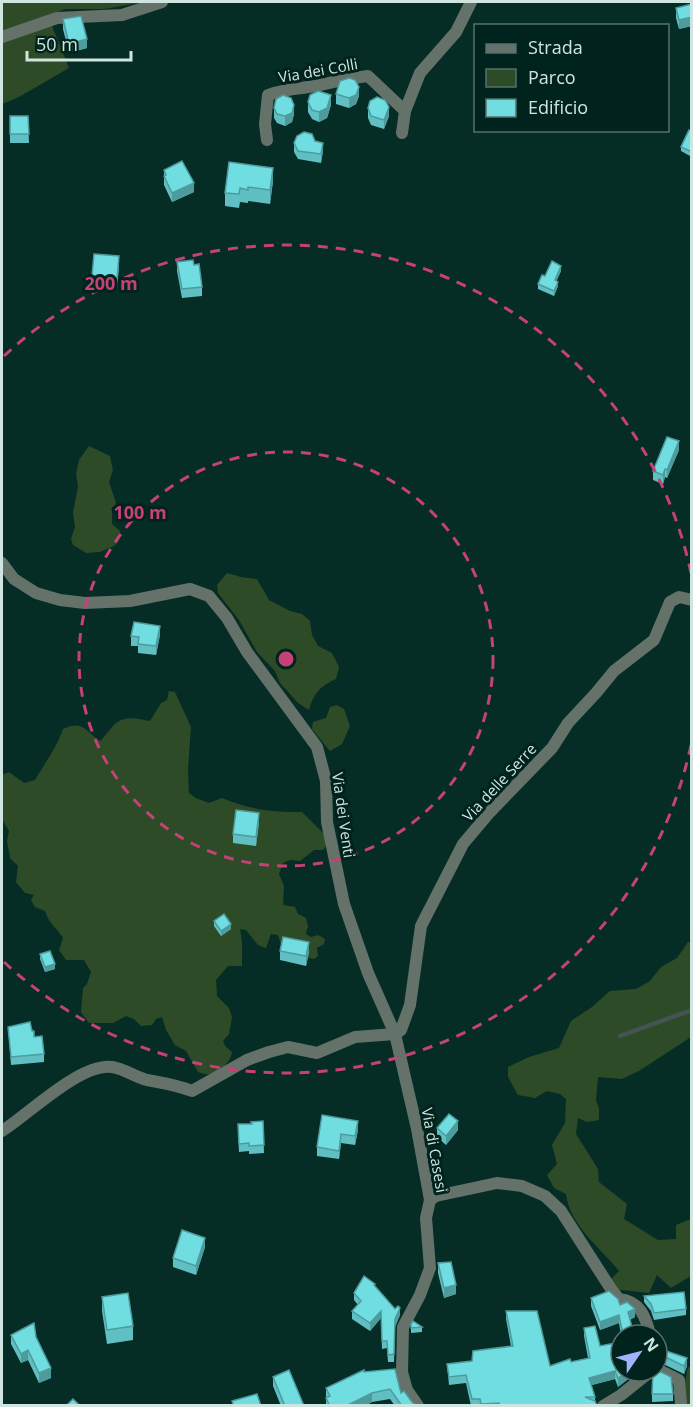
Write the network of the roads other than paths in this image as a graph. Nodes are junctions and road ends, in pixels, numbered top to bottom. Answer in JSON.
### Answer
{"nodes":[{"id":1,"x":162,"y":2,"type":"edge"},
{"id":2,"x":471,"y":2,"type":"edge"},
{"id":3,"x":2,"y":37,"type":"edge"},
{"id":4,"x":405,"y":111,"type":"junction"},
{"id":5,"x":402,"y":133,"type":"dead end"},
{"id":6,"x":267,"y":140,"type":"dead end"},
{"id":7,"x":2,"y":563,"type":"edge"},
{"id":8,"x":692,"y":600,"type":"edge"},
{"id":9,"x":395,"y":1034,"type":"junction"},
{"id":10,"x":2,"y":1131,"type":"edge"},
{"id":11,"x":430,"y":1200,"type":"junction"},
{"id":12,"x":648,"y":1323,"type":"edge"},
{"id":13,"x":669,"y":1375,"type":"edge"},
{"id":14,"x":636,"y":1383,"type":"edge"},
{"id":15,"x":681,"y":1404,"type":"dead end"},
{"id":16,"x":418,"y":1406,"type":"edge"},
{"id":17,"x":603,"y":1406,"type":"edge"}],
"edges":[{"from":1,"to":3,"type":"street"},
{"from":2,"to":4,"type":"street"},
{"from":4,"to":5,"type":"street"},
{"from":4,"to":6,"type":"street","name":"Via dei Colli"},
{"from":7,"to":9,"type":"street","name":"Via dei Venti"},
{"from":8,"to":9,"type":"street","name":"Via delle Serre"},
{"from":9,"to":10,"type":"street"},
{"from":9,"to":11,"type":"street","name":"Via di Casesi"},
{"from":11,"to":12,"type":"street"},
{"from":11,"to":16,"type":"street","name":"Via di Casesi"},
{"from":13,"to":15,"type":"street"},
{"from":14,"to":17,"type":"street"}]}
